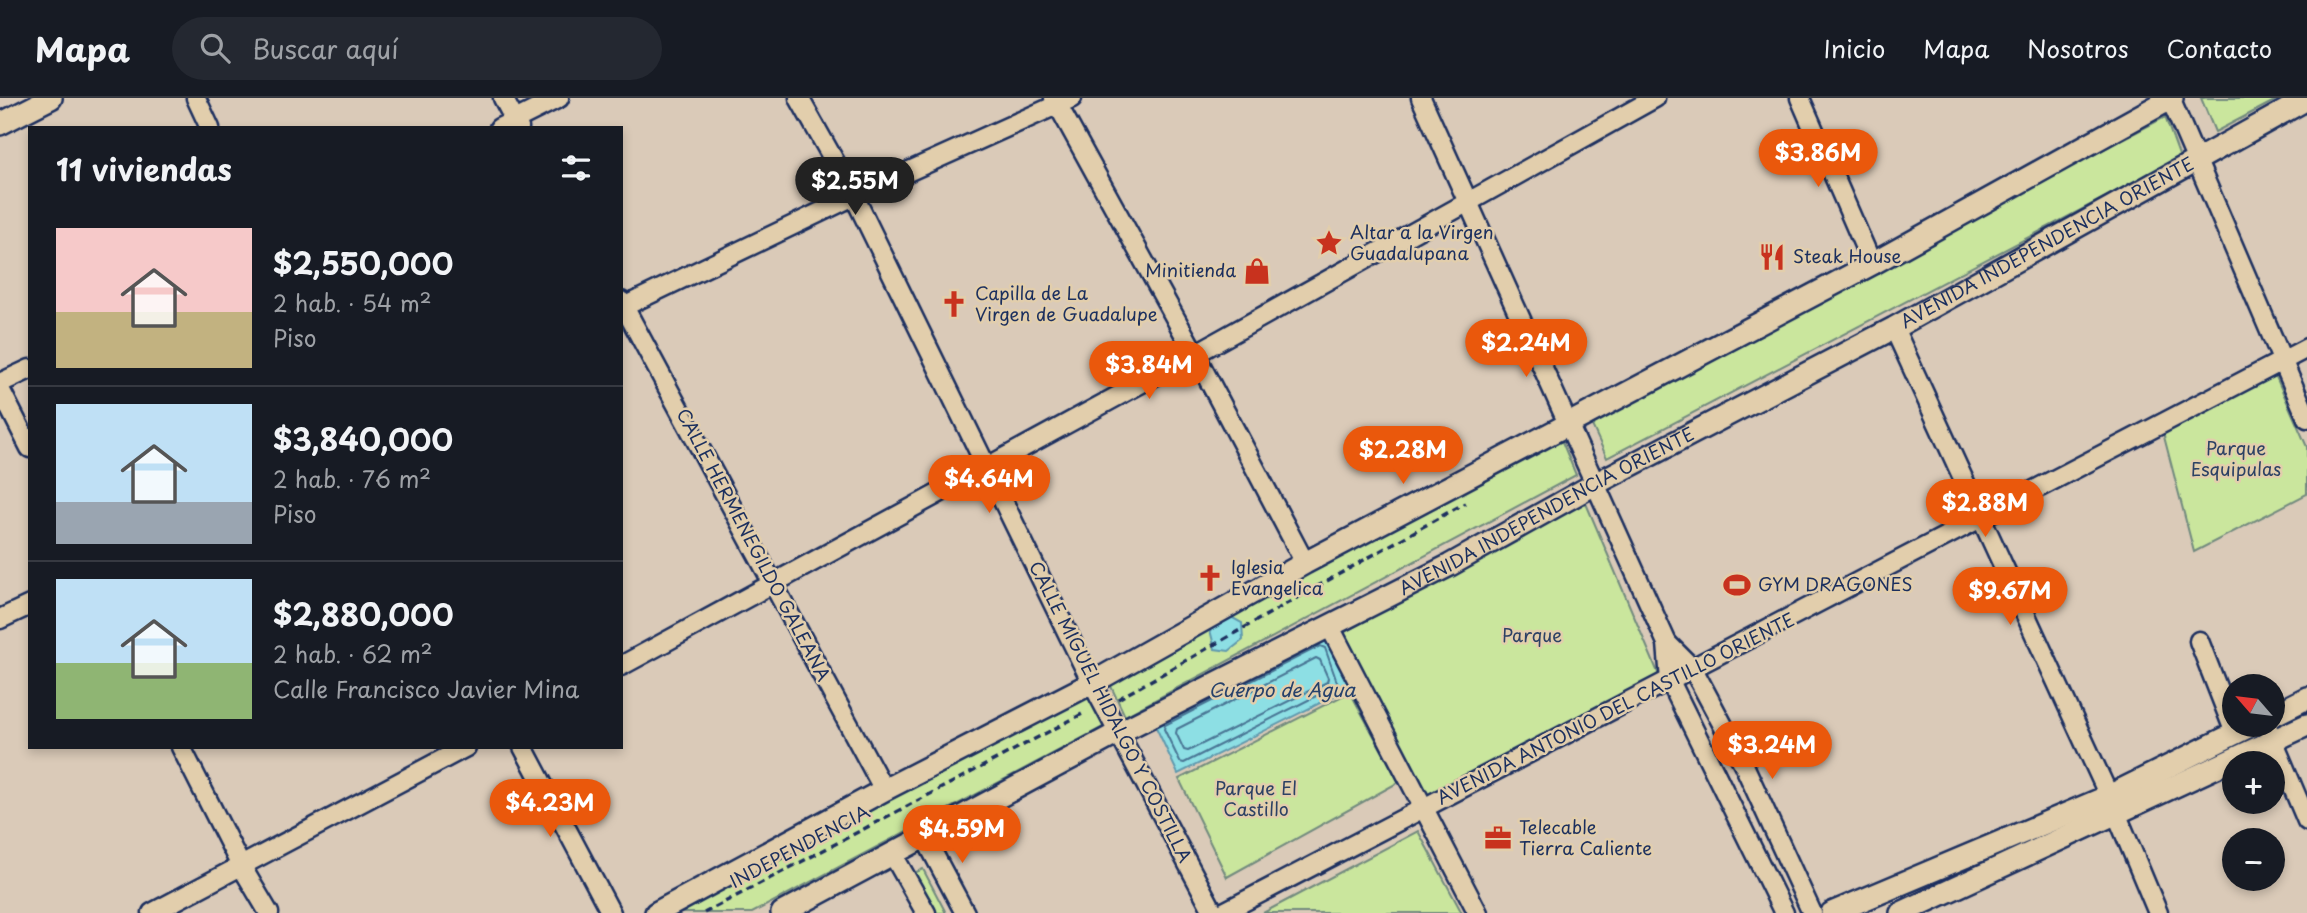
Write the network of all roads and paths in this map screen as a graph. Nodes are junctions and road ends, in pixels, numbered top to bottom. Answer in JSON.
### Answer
{"nodes":[{"id":1,"x":51,"y":98,"type":"edge"},
{"id":2,"x":196,"y":98,"type":"edge"},
{"id":3,"x":503,"y":98,"type":"edge"},
{"id":4,"x":559,"y":98,"type":"edge"},
{"id":5,"x":799,"y":98,"type":"edge"},
{"id":6,"x":1421,"y":98,"type":"edge"},
{"id":7,"x":1655,"y":98,"type":"edge"},
{"id":8,"x":1800,"y":98,"type":"edge"},
{"id":9,"x":2171,"y":98,"type":"edge"},
{"id":10,"x":2307,"y":99,"type":"edge"},
{"id":11,"x":1061,"y":100,"type":"edge"},
{"id":12,"x":0,"y":124,"type":"edge"},
{"id":13,"x":511,"y":125,"type":"edge"},
{"id":14,"x":209,"y":126,"type":"edge"},
{"id":15,"x":2198,"y":161,"type":"junction"},
{"id":16,"x":854,"y":197,"type":"junction"},
{"id":17,"x":1470,"y":203,"type":"junction"},
{"id":18,"x":1872,"y":264,"type":"junction"},
{"id":19,"x":623,"y":305,"type":"edge"},
{"id":20,"x":623,"y":307,"type":"edge"},
{"id":21,"x":1894,"y":328,"type":"junction"},
{"id":22,"x":2307,"y":348,"type":"edge"},
{"id":23,"x":1195,"y":355,"type":"junction"},
{"id":24,"x":2283,"y":362,"type":"junction"},
{"id":25,"x":28,"y":370,"type":"edge"},
{"id":26,"x":0,"y":383,"type":"edge"},
{"id":27,"x":0,"y":389,"type":"edge"},
{"id":28,"x":2307,"y":418,"type":"edge"},
{"id":29,"x":1566,"y":423,"type":"junction"},
{"id":30,"x":28,"y":444,"type":"edge"},
{"id":31,"x":986,"y":466,"type":"junction"},
{"id":32,"x":1595,"y":484,"type":"junction"},
{"id":33,"x":1468,"y":502,"type":"dead end"},
{"id":34,"x":1982,"y":519,"type":"junction"},
{"id":35,"x":1305,"y":563,"type":"junction"},
{"id":36,"x":775,"y":584,"type":"junction"},
{"id":37,"x":28,"y":606,"type":"edge"},
{"id":38,"x":0,"y":619,"type":"edge"},
{"id":39,"x":1330,"y":627,"type":"junction"},
{"id":40,"x":2199,"y":641,"type":"dead end"},
{"id":41,"x":1667,"y":643,"type":"junction"},
{"id":42,"x":623,"y":665,"type":"edge"},
{"id":43,"x":1693,"y":669,"type":"junction"},
{"id":44,"x":1670,"y":681,"type":"junction"},
{"id":45,"x":1092,"y":683,"type":"junction"},
{"id":46,"x":2222,"y":686,"type":"edge"},
{"id":47,"x":2307,"y":698,"type":"edge"},
{"id":48,"x":1116,"y":700,"type":"dead end"},
{"id":49,"x":1094,"y":708,"type":"dead end"},
{"id":50,"x":2286,"y":708,"type":"edge"},
{"id":51,"x":2307,"y":725,"type":"edge"},
{"id":52,"x":2286,"y":730,"type":"edge"},
{"id":53,"x":1118,"y":733,"type":"junction"},
{"id":54,"x":2230,"y":737,"type":"edge"},
{"id":55,"x":2261,"y":737,"type":"edge"},
{"id":56,"x":2272,"y":737,"type":"edge"},
{"id":57,"x":182,"y":749,"type":"edge"},
{"id":58,"x":462,"y":749,"type":"edge"},
{"id":59,"x":524,"y":749,"type":"edge"},
{"id":60,"x":884,"y":790,"type":"junction"},
{"id":61,"x":2113,"y":805,"type":"junction"},
{"id":62,"x":1423,"y":809,"type":"junction"},
{"id":63,"x":2307,"y":821,"type":"edge"},
{"id":64,"x":924,"y":836,"type":"junction"},
{"id":65,"x":892,"y":853,"type":"junction"},
{"id":66,"x":240,"y":864,"type":"junction"},
{"id":67,"x":1900,"y":884,"type":"junction"},
{"id":68,"x":1906,"y":911,"type":"edge"},
{"id":69,"x":152,"y":913,"type":"edge"},
{"id":70,"x":270,"y":913,"type":"edge"},
{"id":71,"x":611,"y":913,"type":"edge"},
{"id":72,"x":656,"y":913,"type":"edge"},
{"id":73,"x":704,"y":913,"type":"edge"},
{"id":74,"x":782,"y":913,"type":"edge"},
{"id":75,"x":926,"y":913,"type":"edge"},
{"id":76,"x":965,"y":913,"type":"edge"},
{"id":77,"x":1214,"y":913,"type":"edge"},
{"id":78,"x":1222,"y":913,"type":"edge"},
{"id":79,"x":1478,"y":913,"type":"edge"},
{"id":80,"x":1784,"y":913,"type":"edge"},
{"id":81,"x":1812,"y":913,"type":"edge"},
{"id":82,"x":1832,"y":913,"type":"edge"},
{"id":83,"x":2158,"y":913,"type":"edge"}],
"edges":[{"from":1,"to":12,"type":"street"},
{"from":2,"to":14,"type":"street"},
{"from":3,"to":13,"type":"street"},
{"from":4,"to":13,"type":"street"},
{"from":5,"to":16,"type":"street","name":"CALLE MIGUEL HIDALGO Y COSTILLA"},
{"from":6,"to":17,"type":"street"},
{"from":7,"to":17,"type":"street"},
{"from":8,"to":18,"type":"street"},
{"from":9,"to":15,"type":"street"},
{"from":9,"to":18,"type":"street"},
{"from":10,"to":15,"type":"street","name":"AVENIDA INDEPENDENCIA ORIENTE"},
{"from":11,"to":16,"type":"street"},
{"from":11,"to":23,"type":"street"},
{"from":15,"to":21,"type":"street","name":"AVENIDA INDEPENDENCIA ORIENTE"},
{"from":15,"to":24,"type":"street"},
{"from":16,"to":19,"type":"street"},
{"from":16,"to":31,"type":"street","name":"CALLE MIGUEL HIDALGO Y COSTILLA"},
{"from":17,"to":23,"type":"street"},
{"from":17,"to":29,"type":"street"},
{"from":18,"to":29,"type":"street"},
{"from":20,"to":36,"type":"street","name":"CALLE HERMENEGILDO GALEANA"},
{"from":21,"to":32,"type":"street","name":"AVENIDA INDEPENDENCIA ORIENTE"},
{"from":21,"to":34,"type":"street"},
{"from":22,"to":24,"type":"street","name":"AVENIDA ANTONIO DEL CASTILLO ORIENTE"},
{"from":23,"to":31,"type":"street"},
{"from":23,"to":35,"type":"street"},
{"from":24,"to":28,"type":"street"},
{"from":24,"to":34,"type":"street","name":"AVENIDA ANTONIO DEL CASTILLO ORIENTE"},
{"from":25,"to":26,"type":"street"},
{"from":27,"to":30,"type":"street"},
{"from":29,"to":32,"type":"street"},
{"from":29,"to":35,"type":"street"},
{"from":31,"to":36,"type":"street"},
{"from":31,"to":45,"type":"street","name":"CALLE MIGUEL HIDALGO Y COSTILLA"},
{"from":32,"to":39,"type":"street","name":"AVENIDA INDEPENDENCIA ORIENTE"},
{"from":32,"to":41,"type":"street"},
{"from":33,"to":48,"type":"path"},
{"from":34,"to":43,"type":"street","name":"AVENIDA ANTONIO DEL CASTILLO ORIENTE"},
{"from":34,"to":61,"type":"street"},
{"from":35,"to":45,"type":"street"},
{"from":36,"to":42,"type":"street"},
{"from":36,"to":60,"type":"street","name":"CALLE HERMENEGILDO GALEANA"},
{"from":37,"to":38,"type":"street"},
{"from":39,"to":53,"type":"street","name":"AVENIDA INDEPENDENCIA ORIENTE"},
{"from":39,"to":62,"type":"street"},
{"from":40,"to":46,"type":"street"},
{"from":41,"to":43,"type":"street"},
{"from":41,"to":44,"type":"street"},
{"from":43,"to":44,"type":"street","name":"AVENIDA ANTONIO DEL CASTILLO ORIENTE"},
{"from":43,"to":81,"type":"street"},
{"from":44,"to":62,"type":"street","name":"AVENIDA ANTONIO DEL CASTILLO ORIENTE"},
{"from":44,"to":80,"type":"street"},
{"from":45,"to":53,"type":"street","name":"CALLE MIGUEL HIDALGO Y COSTILLA"},
{"from":45,"to":60,"type":"street"},
{"from":47,"to":50,"type":"street"},
{"from":49,"to":73,"type":"path","name":"INDEPENDENCIA"},
{"from":51,"to":52,"type":"street"},
{"from":53,"to":64,"type":"street","name":"AVENIDA INDEPENDENCIA ORIENTE"},
{"from":53,"to":77,"type":"street","name":"CALLE MIGUEL HIDALGO Y COSTILLA"},
{"from":54,"to":61,"type":"street"},
{"from":55,"to":61,"type":"street"},
{"from":56,"to":63,"type":"street"},
{"from":57,"to":66,"type":"street"},
{"from":58,"to":66,"type":"street"},
{"from":59,"to":71,"type":"street"},
{"from":60,"to":72,"type":"street"},
{"from":61,"to":67,"type":"street"},
{"from":61,"to":68,"type":"street"},
{"from":61,"to":83,"type":"street"},
{"from":62,"to":78,"type":"street","name":"AVENIDA ANTONIO DEL CASTILLO ORIENTE"},
{"from":62,"to":79,"type":"street"},
{"from":64,"to":65,"type":"street","name":"AVENIDA INDEPENDENCIA ORIENTE"},
{"from":64,"to":76,"type":"street"},
{"from":65,"to":74,"type":"street","name":"AVENIDA INDEPENDENCIA ORIENTE"},
{"from":65,"to":75,"type":"street"},
{"from":66,"to":69,"type":"street"},
{"from":66,"to":70,"type":"street"},
{"from":67,"to":68,"type":"street"},
{"from":67,"to":82,"type":"street"}]}
